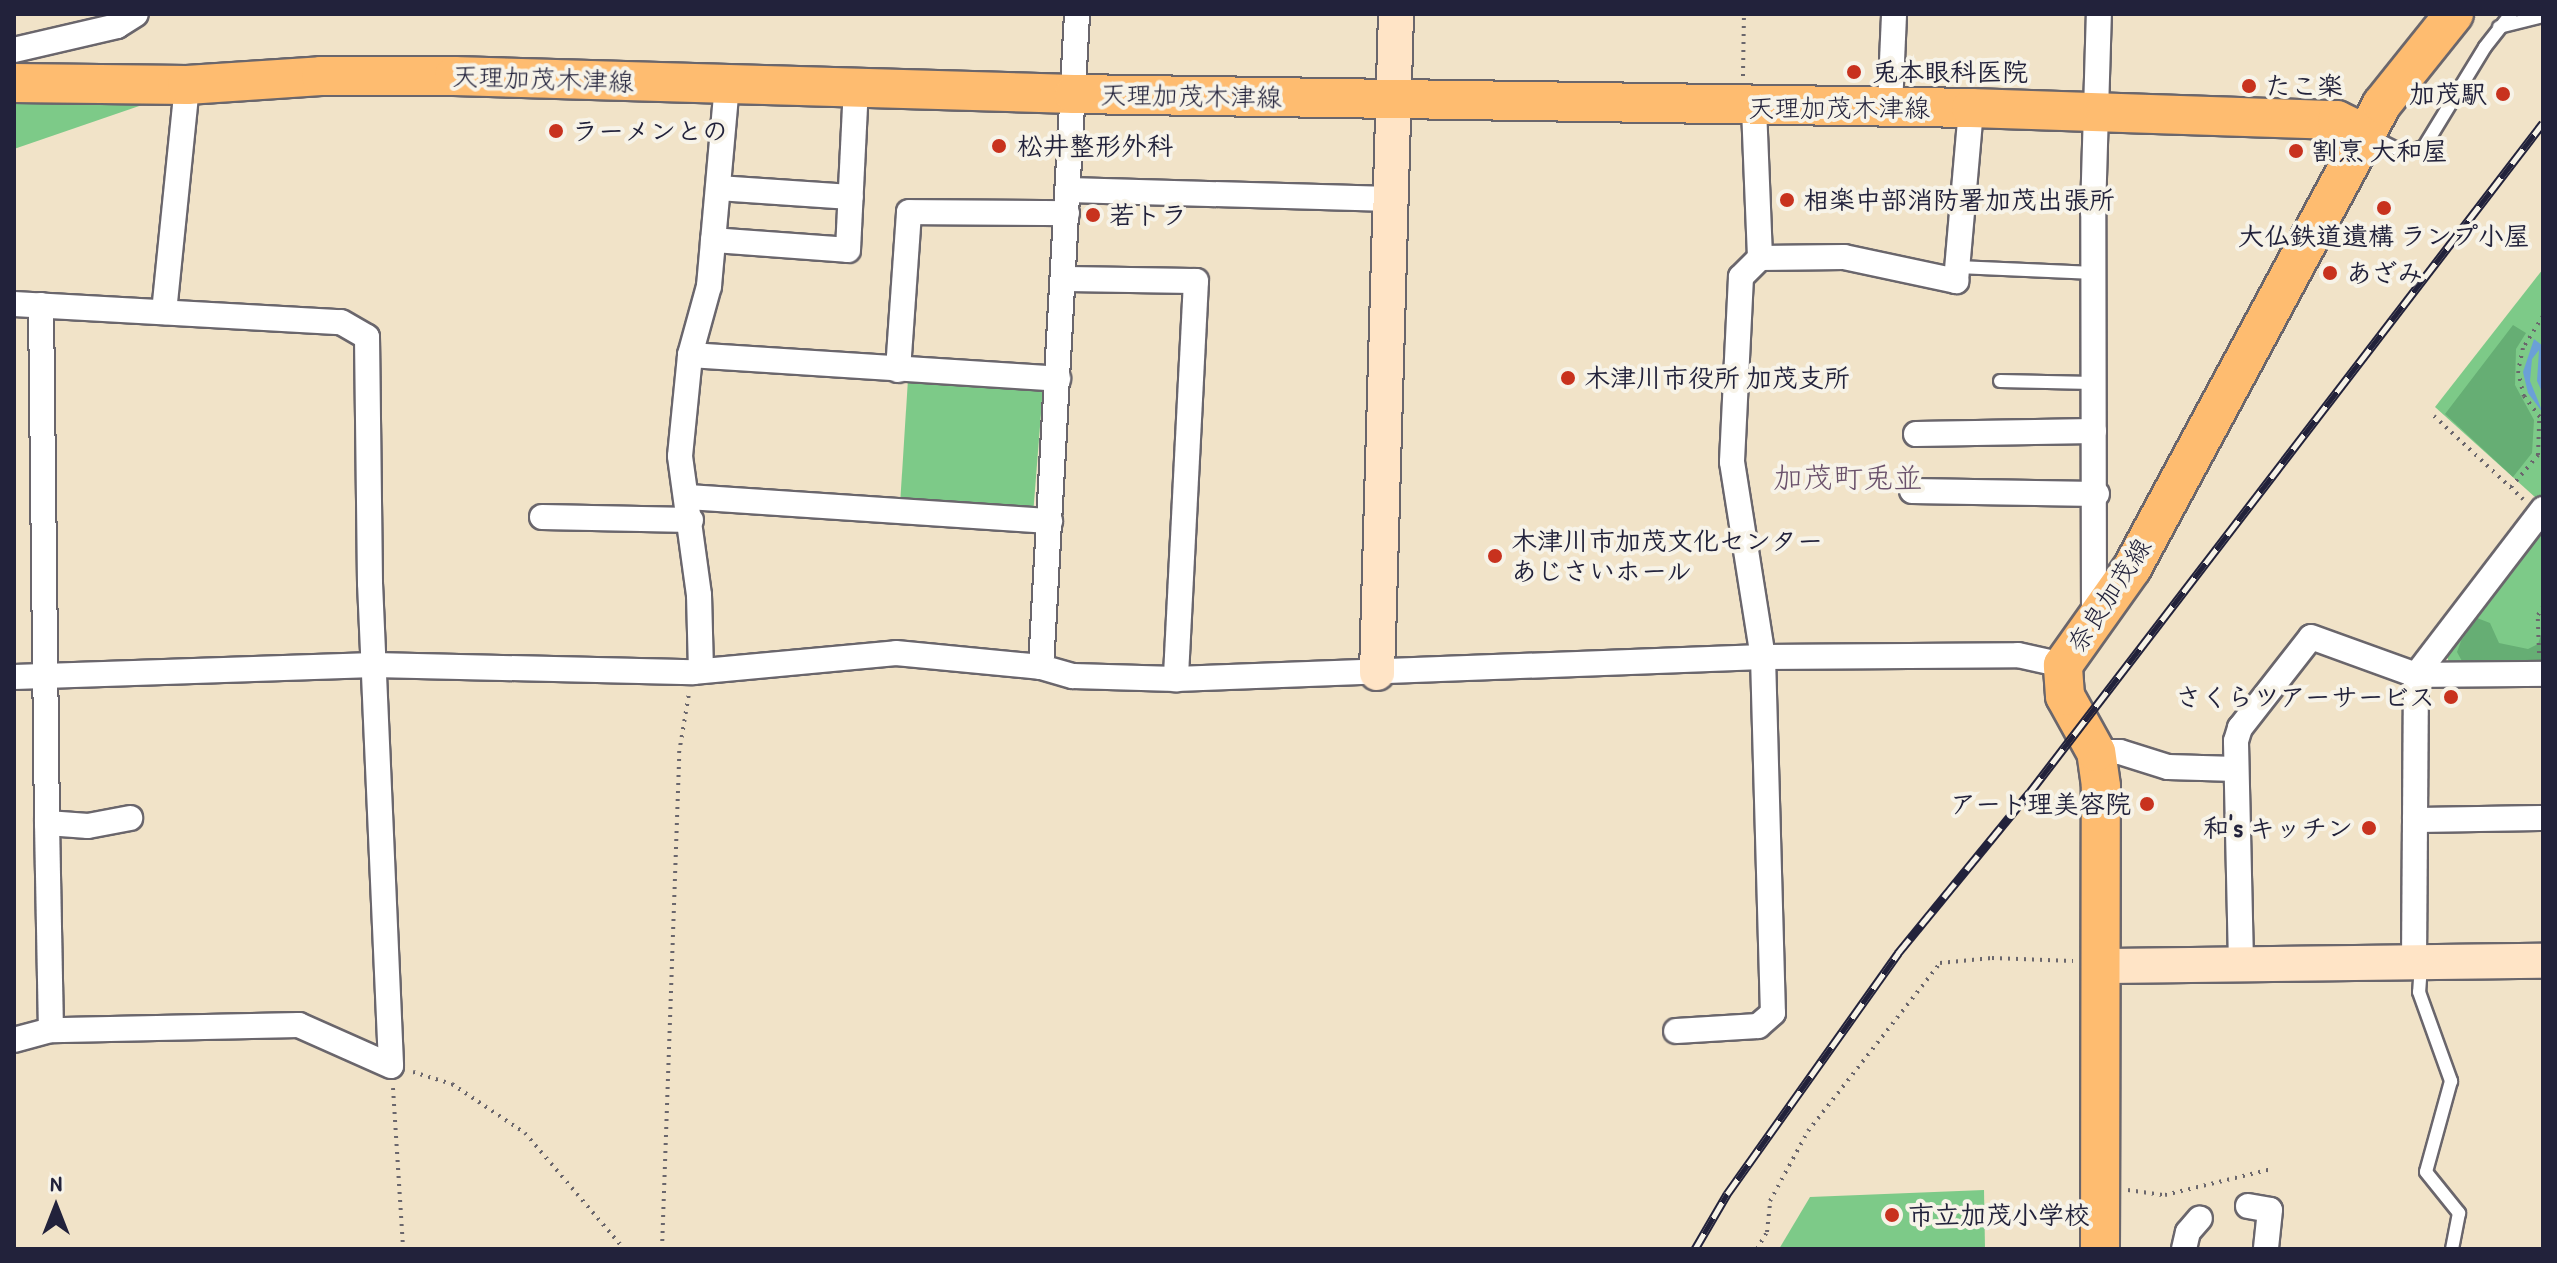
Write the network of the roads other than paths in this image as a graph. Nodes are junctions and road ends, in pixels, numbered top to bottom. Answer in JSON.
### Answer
{"nodes":[{"id":1,"x":136,"y":14,"type":"edge"},
{"id":2,"x":1077,"y":14,"type":"edge"},
{"id":3,"x":1396,"y":14,"type":"edge"},
{"id":4,"x":1894,"y":14,"type":"edge"},
{"id":5,"x":2099,"y":14,"type":"edge"},
{"id":6,"x":2454,"y":14,"type":"edge"},
{"id":7,"x":2511,"y":14,"type":"edge"},
{"id":8,"x":2543,"y":16,"type":"edge"},
{"id":9,"x":2498,"y":27,"type":"junction"},
{"id":10,"x":14,"y":50,"type":"edge"},
{"id":11,"x":14,"y":83,"type":"edge"},
{"id":12,"x":187,"y":85,"type":"junction"},
{"id":13,"x":727,"y":85,"type":"junction"},
{"id":14,"x":856,"y":89,"type":"junction"},
{"id":15,"x":1074,"y":94,"type":"junction"},
{"id":16,"x":1394,"y":99,"type":"junction"},
{"id":17,"x":1890,"y":107,"type":"junction"},
{"id":18,"x":1748,"y":108,"type":"junction"},
{"id":19,"x":1971,"y":108,"type":"junction"},
{"id":20,"x":2097,"y":113,"type":"junction"},
{"id":21,"x":2366,"y":134,"type":"junction"},
{"id":22,"x":718,"y":188,"type":"junction"},
{"id":23,"x":851,"y":197,"type":"junction"},
{"id":24,"x":1391,"y":199,"type":"junction"},
{"id":25,"x":1068,"y":202,"type":"junction"},
{"id":26,"x":713,"y":240,"type":"junction"},
{"id":27,"x":1760,"y":258,"type":"junction"},
{"id":28,"x":1958,"y":267,"type":"junction"},
{"id":29,"x":2094,"y":273,"type":"junction"},
{"id":30,"x":1064,"y":279,"type":"junction"},
{"id":31,"x":14,"y":304,"type":"edge"},
{"id":32,"x":41,"y":305,"type":"junction"},
{"id":33,"x":164,"y":312,"type":"junction"},
{"id":34,"x":690,"y":355,"type":"junction"},
{"id":35,"x":898,"y":370,"type":"junction"},
{"id":36,"x":1058,"y":379,"type":"junction"},
{"id":37,"x":2000,"y":381,"type":"dead end"},
{"id":38,"x":2093,"y":383,"type":"junction"},
{"id":39,"x":2094,"y":431,"type":"junction"},
{"id":40,"x":1916,"y":434,"type":"dead end"},
{"id":41,"x":1912,"y":491,"type":"dead end"},
{"id":42,"x":2097,"y":494,"type":"junction"},
{"id":43,"x":689,"y":509,"type":"junction"},
{"id":44,"x":2540,"y":510,"type":"edge"},
{"id":45,"x":542,"y":517,"type":"dead end"},
{"id":46,"x":1050,"y":521,"type":"junction"},
{"id":47,"x":2094,"y":619,"type":"junction"},
{"id":48,"x":1763,"y":657,"type":"junction"},
{"id":49,"x":374,"y":665,"type":"junction"},
{"id":50,"x":2063,"y":665,"type":"junction"},
{"id":51,"x":1041,"y":667,"type":"junction"},
{"id":52,"x":697,"y":671,"type":"junction"},
{"id":53,"x":1377,"y":673,"type":"junction"},
{"id":54,"x":2543,"y":674,"type":"edge"},
{"id":55,"x":2416,"y":675,"type":"junction"},
{"id":56,"x":14,"y":677,"type":"edge"},
{"id":57,"x":45,"y":679,"type":"junction"},
{"id":58,"x":1176,"y":679,"type":"junction"},
{"id":59,"x":2096,"y":752,"type":"junction"},
{"id":60,"x":2236,"y":769,"type":"junction"},
{"id":61,"x":130,"y":818,"type":"dead end"},
{"id":62,"x":2543,"y":818,"type":"edge"},
{"id":63,"x":2415,"y":820,"type":"junction"},
{"id":64,"x":47,"y":823,"type":"junction"},
{"id":65,"x":2543,"y":961,"type":"edge"},
{"id":66,"x":2418,"y":962,"type":"junction"},
{"id":67,"x":2241,"y":963,"type":"junction"},
{"id":68,"x":2105,"y":966,"type":"junction"},
{"id":69,"x":51,"y":1030,"type":"junction"},
{"id":70,"x":1676,"y":1031,"type":"dead end"},
{"id":71,"x":14,"y":1040,"type":"edge"},
{"id":72,"x":2248,"y":1206,"type":"dead end"},
{"id":73,"x":2200,"y":1218,"type":"dead end"},
{"id":74,"x":2100,"y":1249,"type":"edge"},
{"id":75,"x":2184,"y":1249,"type":"edge"},
{"id":76,"x":2266,"y":1249,"type":"edge"},
{"id":77,"x":2452,"y":1249,"type":"edge"}],
"edges":[{"from":1,"to":10,"type":"street"},
{"from":2,"to":15,"type":"street"},
{"from":3,"to":16,"type":"street"},
{"from":4,"to":17,"type":"street"},
{"from":5,"to":20,"type":"street"},
{"from":6,"to":21,"type":"main road","name":"奈良加茂線"},
{"from":7,"to":9,"type":"lane"},
{"from":8,"to":9,"type":"lane"},
{"from":9,"to":21,"type":"lane"},
{"from":11,"to":12,"type":"main road","name":"天理加茂木津線"},
{"from":12,"to":13,"type":"main road","name":"天理加茂木津線"},
{"from":12,"to":33,"type":"street"},
{"from":13,"to":14,"type":"main road","name":"天理加茂木津線"},
{"from":13,"to":22,"type":"street"},
{"from":14,"to":15,"type":"main road","name":"天理加茂木津線"},
{"from":14,"to":23,"type":"street"},
{"from":15,"to":16,"type":"main road","name":"天理加茂木津線"},
{"from":15,"to":25,"type":"street"},
{"from":16,"to":18,"type":"main road","name":"天理加茂木津線"},
{"from":16,"to":24,"type":"street"},
{"from":17,"to":18,"type":"main road","name":"天理加茂木津線"},
{"from":17,"to":19,"type":"main road","name":"天理加茂木津線"},
{"from":18,"to":27,"type":"street"},
{"from":19,"to":20,"type":"main road","name":"天理加茂木津線"},
{"from":19,"to":28,"type":"street"},
{"from":20,"to":21,"type":"main road","name":"天理加茂木津線"},
{"from":20,"to":29,"type":"street"},
{"from":21,"to":47,"type":"main road","name":"奈良加茂線"},
{"from":22,"to":23,"type":"street"},
{"from":22,"to":26,"type":"street"},
{"from":23,"to":26,"type":"street"},
{"from":24,"to":25,"type":"street"},
{"from":24,"to":53,"type":"street"},
{"from":25,"to":30,"type":"street"},
{"from":25,"to":35,"type":"street"},
{"from":26,"to":34,"type":"street"},
{"from":27,"to":28,"type":"street"},
{"from":27,"to":48,"type":"street"},
{"from":28,"to":29,"type":"lane"},
{"from":29,"to":38,"type":"street"},
{"from":30,"to":36,"type":"street"},
{"from":30,"to":58,"type":"street"},
{"from":31,"to":32,"type":"street"},
{"from":32,"to":33,"type":"street"},
{"from":32,"to":57,"type":"street"},
{"from":33,"to":49,"type":"street"},
{"from":34,"to":35,"type":"street"},
{"from":34,"to":43,"type":"street"},
{"from":35,"to":36,"type":"street"},
{"from":36,"to":46,"type":"street"},
{"from":37,"to":38,"type":"lane"},
{"from":38,"to":39,"type":"street"},
{"from":39,"to":40,"type":"street"},
{"from":39,"to":42,"type":"street"},
{"from":41,"to":42,"type":"street"},
{"from":42,"to":47,"type":"street"},
{"from":43,"to":45,"type":"street"},
{"from":43,"to":46,"type":"street"},
{"from":43,"to":52,"type":"street"},
{"from":44,"to":55,"type":"street"},
{"from":46,"to":51,"type":"street"},
{"from":47,"to":50,"type":"main road","name":"奈良加茂線"},
{"from":48,"to":50,"type":"street"},
{"from":48,"to":53,"type":"street"},
{"from":48,"to":70,"type":"street"},
{"from":49,"to":52,"type":"street"},
{"from":49,"to":57,"type":"street"},
{"from":49,"to":69,"type":"street"},
{"from":50,"to":59,"type":"main road","name":"奈良加茂線"},
{"from":51,"to":52,"type":"street"},
{"from":51,"to":58,"type":"street"},
{"from":53,"to":58,"type":"street"},
{"from":54,"to":55,"type":"street"},
{"from":55,"to":60,"type":"street"},
{"from":55,"to":63,"type":"street"},
{"from":56,"to":57,"type":"street"},
{"from":57,"to":64,"type":"street"},
{"from":59,"to":60,"type":"street"},
{"from":59,"to":68,"type":"main road","name":"奈良加茂線"},
{"from":60,"to":67,"type":"street"},
{"from":61,"to":64,"type":"street"},
{"from":62,"to":63,"type":"street"},
{"from":63,"to":66,"type":"street"},
{"from":64,"to":69,"type":"street"},
{"from":65,"to":66,"type":"street"},
{"from":66,"to":67,"type":"street"},
{"from":66,"to":77,"type":"lane"},
{"from":67,"to":68,"type":"street"},
{"from":68,"to":74,"type":"main road","name":"奈良加茂線"},
{"from":69,"to":71,"type":"street"},
{"from":72,"to":76,"type":"street"},
{"from":73,"to":75,"type":"street"}]}
